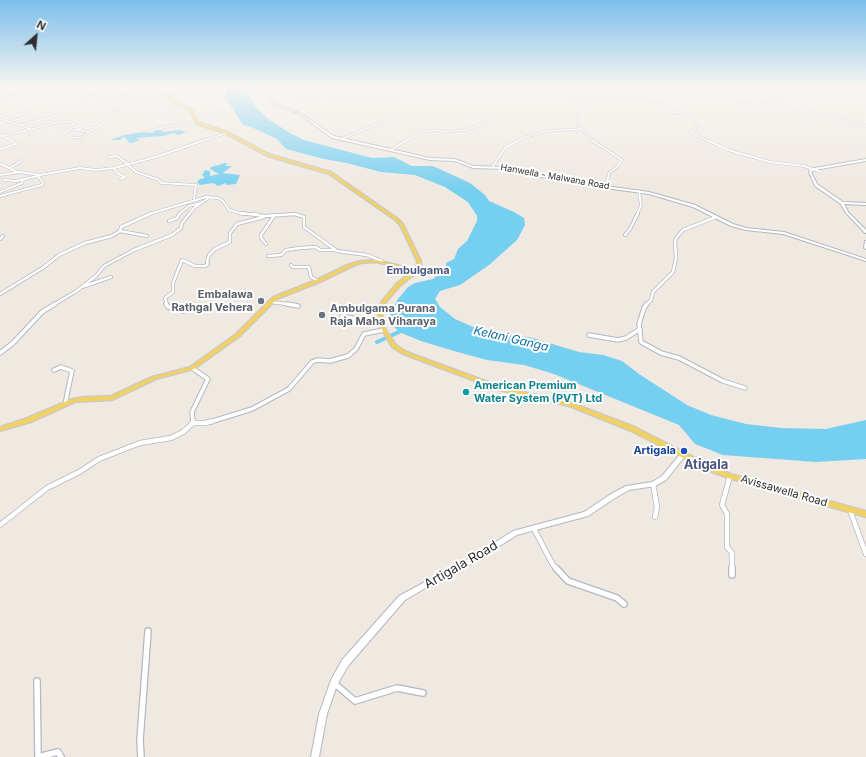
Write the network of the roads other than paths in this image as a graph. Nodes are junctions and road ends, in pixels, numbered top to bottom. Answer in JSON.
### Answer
{"nodes":[{"id":1,"x":8,"y":121,"type":"edge"},
{"id":2,"x":35,"y":121,"type":"edge"},
{"id":3,"x":49,"y":121,"type":"edge"},
{"id":4,"x":63,"y":121,"type":"edge"},
{"id":5,"x":71,"y":121,"type":"edge"},
{"id":6,"x":310,"y":121,"type":"edge"},
{"id":7,"x":383,"y":121,"type":"edge"},
{"id":8,"x":577,"y":121,"type":"edge"},
{"id":9,"x":697,"y":121,"type":"edge"},
{"id":10,"x":854,"y":121,"type":"edge"},
{"id":11,"x":11,"y":122,"type":"joint"},
{"id":12,"x":195,"y":122,"type":"joint"},
{"id":13,"x":54,"y":123,"type":"junction"},
{"id":14,"x":486,"y":123,"type":"dead end"},
{"id":15,"x":20,"y":125,"type":"junction"},
{"id":16,"x":866,"y":126,"type":"edge"},
{"id":17,"x":30,"y":129,"type":"junction"},
{"id":18,"x":71,"y":129,"type":"junction"},
{"id":19,"x":582,"y":129,"type":"junction"},
{"id":20,"x":77,"y":130,"type":"junction"},
{"id":21,"x":21,"y":131,"type":"junction"},
{"id":22,"x":148,"y":131,"type":"dead end"},
{"id":23,"x":89,"y":132,"type":"junction"},
{"id":24,"x":29,"y":134,"type":"dead end"},
{"id":25,"x":227,"y":134,"type":"junction"},
{"id":26,"x":0,"y":135,"type":"edge"},
{"id":27,"x":3,"y":136,"type":"junction"},
{"id":28,"x":60,"y":136,"type":"dead end"},
{"id":29,"x":69,"y":137,"type":"dead end"},
{"id":30,"x":342,"y":139,"type":"junction"},
{"id":31,"x":0,"y":149,"type":"edge"},
{"id":32,"x":391,"y":150,"type":"junction"},
{"id":33,"x":108,"y":157,"type":"dead end"},
{"id":34,"x":866,"y":160,"type":"edge"},
{"id":35,"x":21,"y":161,"type":"dead end"},
{"id":36,"x":0,"y":164,"type":"edge"},
{"id":37,"x":129,"y":165,"type":"junction"},
{"id":38,"x":493,"y":166,"type":"junction"},
{"id":39,"x":10,"y":168,"type":"junction"},
{"id":40,"x":114,"y":168,"type":"junction"},
{"id":41,"x":814,"y":169,"type":"junction"},
{"id":42,"x":17,"y":172,"type":"junction"},
{"id":43,"x":821,"y":172,"type":"dead end"},
{"id":44,"x":0,"y":175,"type":"edge"},
{"id":45,"x":39,"y":176,"type":"junction"},
{"id":46,"x":121,"y":179,"type":"dead end"},
{"id":47,"x":4,"y":180,"type":"dead end"},
{"id":48,"x":23,"y":180,"type":"junction"},
{"id":49,"x":604,"y":186,"type":"junction"},
{"id":50,"x":639,"y":191,"type":"junction"},
{"id":51,"x":0,"y":192,"type":"edge"},
{"id":52,"x":0,"y":196,"type":"edge"},
{"id":53,"x":210,"y":197,"type":"junction"},
{"id":54,"x":194,"y":199,"type":"junction"},
{"id":55,"x":202,"y":202,"type":"junction"},
{"id":56,"x":842,"y":203,"type":"junction"},
{"id":57,"x":866,"y":204,"type":"edge"},
{"id":58,"x":265,"y":216,"type":"junction"},
{"id":59,"x":274,"y":216,"type":"junction"},
{"id":60,"x":716,"y":217,"type":"junction"},
{"id":61,"x":169,"y":221,"type":"dead end"},
{"id":62,"x":120,"y":231,"type":"junction"},
{"id":63,"x":866,"y":232,"type":"edge"},
{"id":64,"x":4,"y":236,"type":"dead end"},
{"id":65,"x":147,"y":236,"type":"dead end"},
{"id":66,"x":625,"y":236,"type":"dead end"},
{"id":67,"x":0,"y":239,"type":"edge"},
{"id":68,"x":866,"y":242,"type":"edge"},
{"id":69,"x":266,"y":244,"type":"dead end"},
{"id":70,"x":866,"y":248,"type":"edge"},
{"id":71,"x":336,"y":250,"type":"junction"},
{"id":72,"x":268,"y":256,"type":"dead end"},
{"id":73,"x":866,"y":260,"type":"edge"},
{"id":74,"x":382,"y":261,"type":"junction"},
{"id":75,"x":292,"y":265,"type":"dead end"},
{"id":76,"x":415,"y":271,"type":"junction"},
{"id":77,"x":111,"y":277,"type":"dead end"},
{"id":78,"x":318,"y":281,"type":"junction"},
{"id":79,"x":79,"y":288,"type":"junction"},
{"id":80,"x":0,"y":294,"type":"edge"},
{"id":81,"x":271,"y":302,"type":"junction"},
{"id":82,"x":298,"y":306,"type":"dead end"},
{"id":83,"x":184,"y":312,"type":"dead end"},
{"id":84,"x":342,"y":316,"type":"dead end"},
{"id":85,"x":381,"y":322,"type":"junction"},
{"id":86,"x":640,"y":329,"type":"junction"},
{"id":87,"x":385,"y":332,"type":"junction"},
{"id":88,"x":589,"y":335,"type":"dead end"},
{"id":89,"x":0,"y":352,"type":"edge"},
{"id":90,"x":192,"y":368,"type":"junction"},
{"id":91,"x":54,"y":370,"type":"dead end"},
{"id":92,"x":745,"y":388,"type":"dead end"},
{"id":93,"x":65,"y":404,"type":"junction"},
{"id":94,"x":193,"y":423,"type":"junction"},
{"id":95,"x":0,"y":430,"type":"edge"},
{"id":96,"x":684,"y":455,"type":"junction"},
{"id":97,"x":730,"y":476,"type":"junction"},
{"id":98,"x":653,"y":484,"type":"junction"},
{"id":99,"x":850,"y":510,"type":"junction"},
{"id":100,"x":866,"y":514,"type":"edge"},
{"id":101,"x":655,"y":517,"type":"dead end"},
{"id":102,"x":0,"y":525,"type":"edge"},
{"id":103,"x":534,"y":529,"type":"junction"},
{"id":104,"x":866,"y":554,"type":"edge"},
{"id":105,"x":732,"y":575,"type":"dead end"},
{"id":106,"x":624,"y":604,"type":"dead end"},
{"id":107,"x":148,"y":632,"type":"dead end"},
{"id":108,"x":37,"y":681,"type":"dead end"},
{"id":109,"x":334,"y":683,"type":"junction"},
{"id":110,"x":423,"y":694,"type":"dead end"},
{"id":111,"x":62,"y":757,"type":"edge"},
{"id":112,"x":141,"y":757,"type":"edge"},
{"id":113,"x":315,"y":757,"type":"edge"}],
"edges":[{"from":1,"to":11,"type":"street"},
{"from":2,"to":15,"type":"street"},
{"from":3,"to":13,"type":"street"},
{"from":4,"to":13,"type":"street"},
{"from":5,"to":18,"type":"street"},
{"from":6,"to":30,"type":"street","name":"Hanwella - Malwana Road"},
{"from":7,"to":30,"type":"street"},
{"from":8,"to":19,"type":"street"},
{"from":9,"to":41,"type":"street"},
{"from":10,"to":16,"type":"street"},
{"from":11,"to":15,"type":"street"},
{"from":12,"to":22,"type":"street"},
{"from":12,"to":25,"type":"main road"},
{"from":13,"to":17,"type":"street"},
{"from":14,"to":32,"type":"street"},
{"from":15,"to":17,"type":"street"},
{"from":17,"to":21,"type":"street"},
{"from":18,"to":20,"type":"street"},
{"from":18,"to":28,"type":"street"},
{"from":19,"to":38,"type":"street"},
{"from":19,"to":49,"type":"street"},
{"from":20,"to":23,"type":"street"},
{"from":20,"to":23,"type":"street"},
{"from":21,"to":24,"type":"street"},
{"from":21,"to":27,"type":"street"},
{"from":23,"to":29,"type":"street"},
{"from":25,"to":37,"type":"street"},
{"from":25,"to":76,"type":"main road"},
{"from":26,"to":27,"type":"street"},
{"from":27,"to":31,"type":"street"},
{"from":30,"to":32,"type":"street","name":"Hanwella - Malwana Road"},
{"from":32,"to":38,"type":"street","name":"Hanwella - Malwana Road"},
{"from":33,"to":37,"type":"street"},
{"from":34,"to":41,"type":"street"},
{"from":35,"to":39,"type":"street"},
{"from":36,"to":39,"type":"street"},
{"from":37,"to":40,"type":"street"},
{"from":37,"to":54,"type":"street"},
{"from":38,"to":49,"type":"street","name":"Hanwella - Malwana Road"},
{"from":39,"to":42,"type":"street"},
{"from":40,"to":45,"type":"street"},
{"from":40,"to":46,"type":"street"},
{"from":41,"to":43,"type":"street"},
{"from":41,"to":56,"type":"street"},
{"from":42,"to":44,"type":"street"},
{"from":42,"to":45,"type":"street"},
{"from":45,"to":48,"type":"street"},
{"from":45,"to":52,"type":"street"},
{"from":47,"to":48,"type":"street"},
{"from":48,"to":51,"type":"street"},
{"from":49,"to":50,"type":"street","name":"Hanwella - Malwana Road"},
{"from":50,"to":60,"type":"street","name":"Hanwella - Malwana Road"},
{"from":50,"to":66,"type":"street"},
{"from":53,"to":54,"type":"street"},
{"from":53,"to":55,"type":"street"},
{"from":53,"to":58,"type":"street"},
{"from":54,"to":62,"type":"street"},
{"from":55,"to":61,"type":"street"},
{"from":55,"to":79,"type":"street"},
{"from":56,"to":57,"type":"street"},
{"from":56,"to":63,"type":"street"},
{"from":58,"to":59,"type":"street"},
{"from":58,"to":83,"type":"street"},
{"from":59,"to":69,"type":"street"},
{"from":59,"to":71,"type":"street"},
{"from":60,"to":73,"type":"street","name":"Hanwella - Malwana Road"},
{"from":60,"to":86,"type":"street"},
{"from":62,"to":65,"type":"street"},
{"from":62,"to":80,"type":"street"},
{"from":64,"to":67,"type":"street"},
{"from":68,"to":70,"type":"street"},
{"from":71,"to":72,"type":"street"},
{"from":71,"to":74,"type":"street"},
{"from":74,"to":76,"type":"main road"},
{"from":74,"to":78,"type":"main road"},
{"from":75,"to":78,"type":"street"},
{"from":76,"to":85,"type":"main road","name":"Avissawella Road"},
{"from":77,"to":79,"type":"street"},
{"from":78,"to":81,"type":"main road"},
{"from":79,"to":89,"type":"street"},
{"from":81,"to":82,"type":"street"},
{"from":81,"to":90,"type":"main road"},
{"from":84,"to":85,"type":"street"},
{"from":85,"to":87,"type":"main road","name":"Avissawella Road"},
{"from":86,"to":88,"type":"street"},
{"from":86,"to":92,"type":"street"},
{"from":87,"to":94,"type":"street"},
{"from":87,"to":96,"type":"main road","name":"Avissawella Road"},
{"from":90,"to":93,"type":"main road"},
{"from":90,"to":94,"type":"street"},
{"from":91,"to":93,"type":"street"},
{"from":93,"to":95,"type":"main road"},
{"from":94,"to":102,"type":"street"},
{"from":96,"to":97,"type":"main road","name":"Avissawella Road"},
{"from":96,"to":98,"type":"street","name":"Artigala Road"},
{"from":97,"to":99,"type":"main road","name":"Avissawella Road"},
{"from":97,"to":105,"type":"street"},
{"from":98,"to":101,"type":"street"},
{"from":98,"to":103,"type":"street","name":"Artigala Road"},
{"from":99,"to":100,"type":"main road","name":"Avissawella Road"},
{"from":99,"to":104,"type":"street"},
{"from":103,"to":106,"type":"street"},
{"from":103,"to":109,"type":"street","name":"Artigala Road"},
{"from":107,"to":112,"type":"street"},
{"from":108,"to":111,"type":"street"},
{"from":109,"to":110,"type":"street"},
{"from":109,"to":113,"type":"street","name":"Artigala Road"}]}
